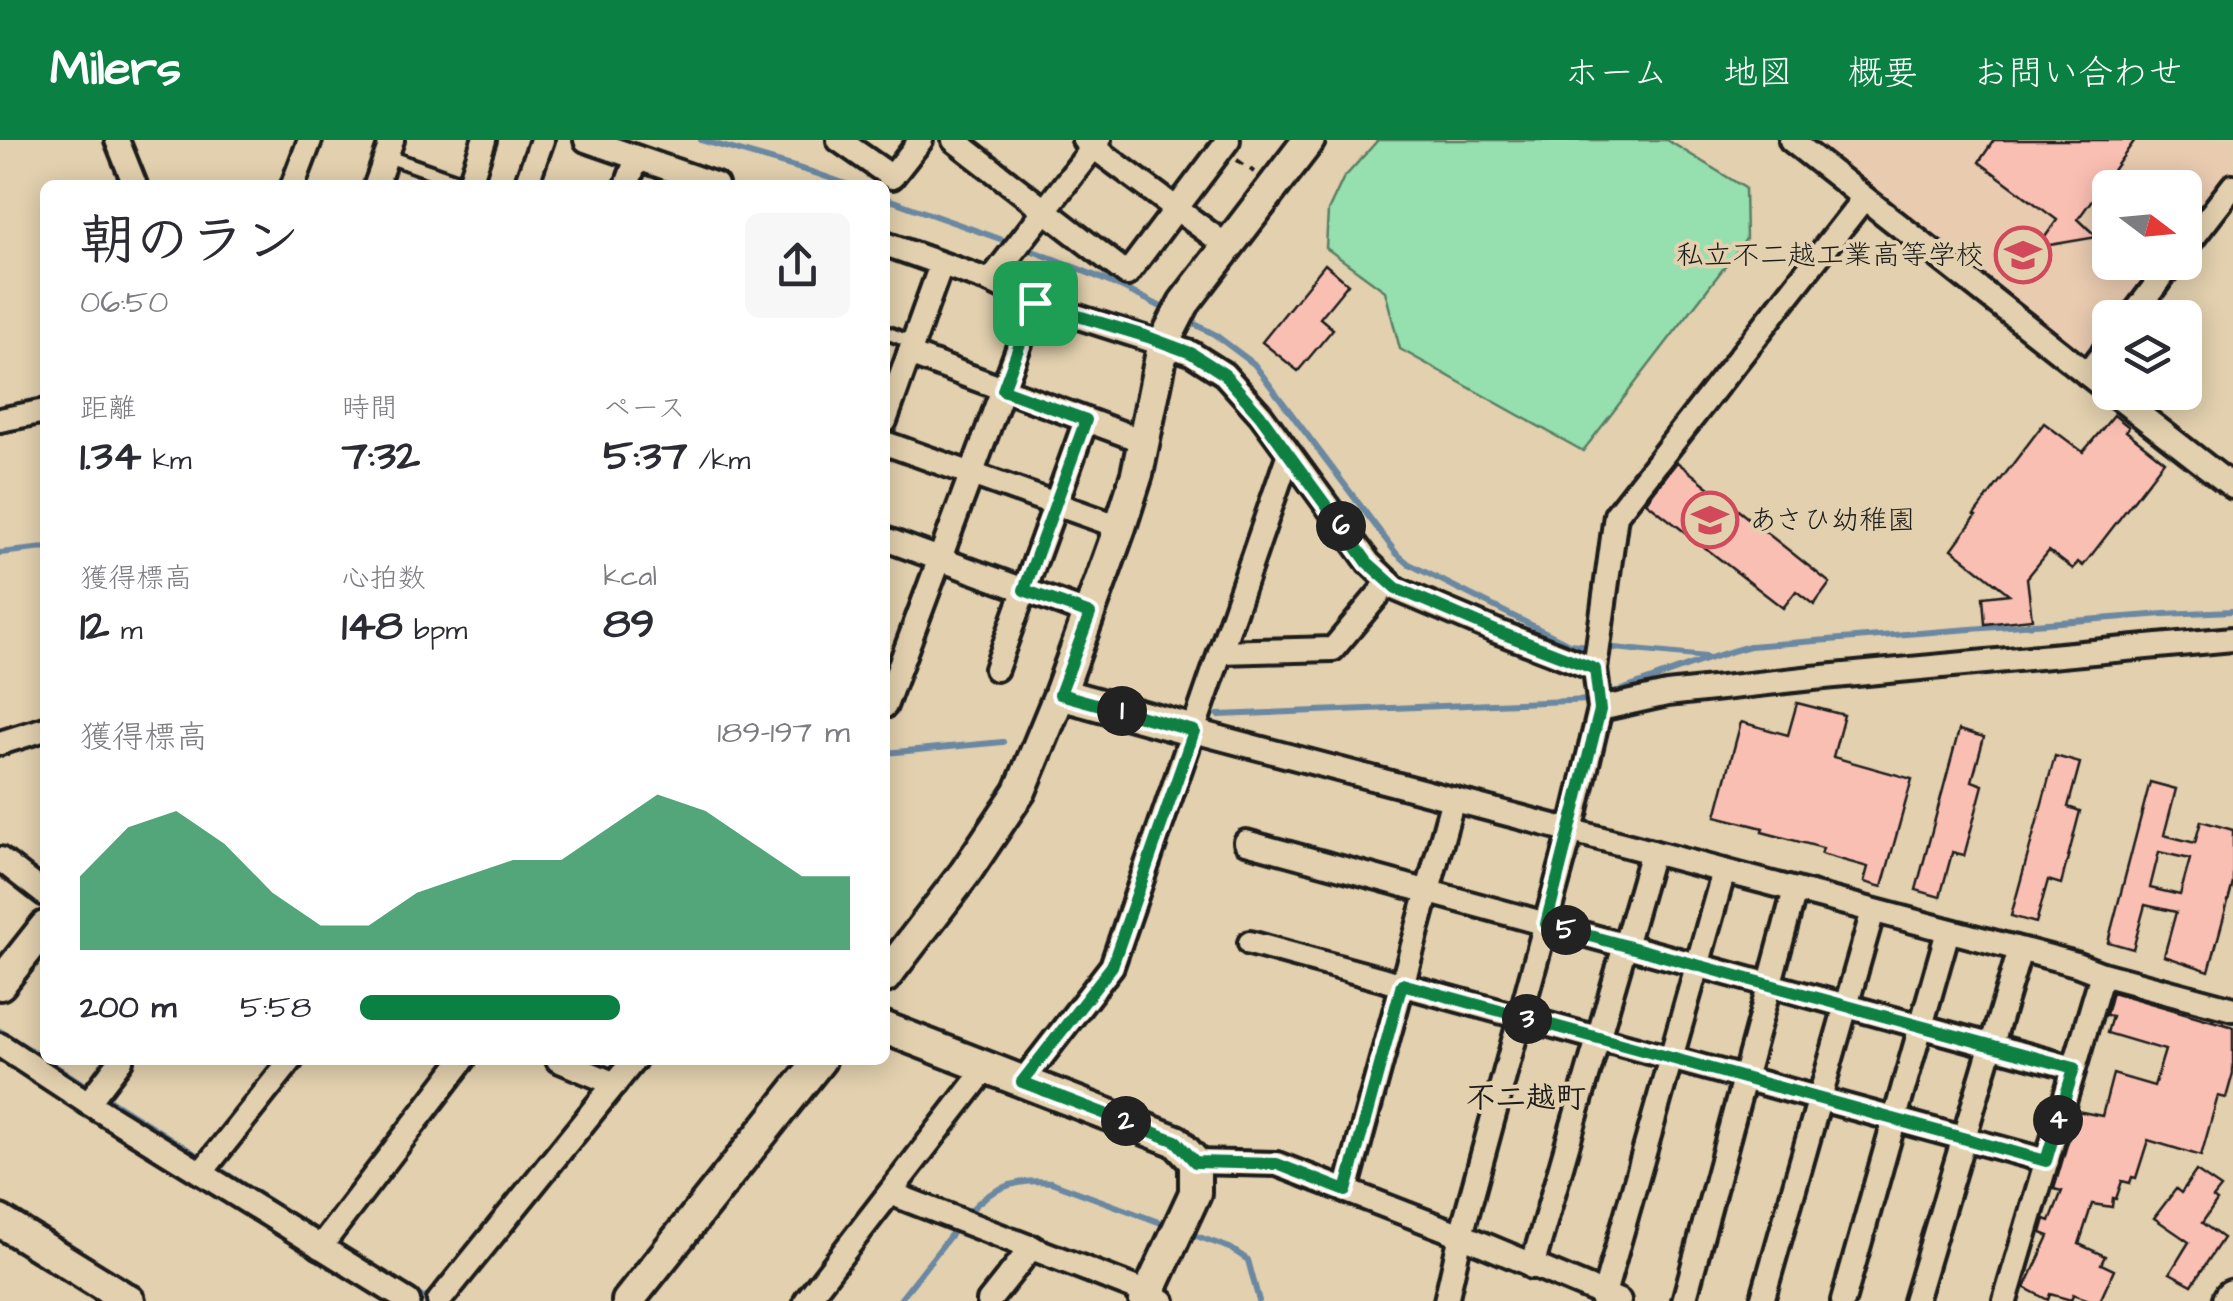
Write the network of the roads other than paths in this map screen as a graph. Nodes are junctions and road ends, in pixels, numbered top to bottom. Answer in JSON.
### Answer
{"nodes":[{"id":1,"x":116,"y":140,"type":"edge"},
{"id":2,"x":310,"y":140,"type":"edge"},
{"id":3,"x":484,"y":140,"type":"edge"},
{"id":4,"x":542,"y":140,"type":"edge"},
{"id":5,"x":586,"y":140,"type":"edge"},
{"id":6,"x":920,"y":140,"type":"edge"},
{"id":7,"x":1309,"y":140,"type":"edge"},
{"id":8,"x":842,"y":141,"type":"edge"},
{"id":9,"x":1092,"y":142,"type":"edge"},
{"id":10,"x":965,"y":143,"type":"edge"},
{"id":11,"x":1800,"y":143,"type":"edge"},
{"id":12,"x":1224,"y":144,"type":"edge"},
{"id":13,"x":389,"y":148,"type":"edge"},
{"id":14,"x":637,"y":158,"type":"junction"},
{"id":15,"x":133,"y":180,"type":"edge"},
{"id":16,"x":295,"y":180,"type":"edge"},
{"id":17,"x":378,"y":180,"type":"edge"},
{"id":18,"x":458,"y":180,"type":"edge"},
{"id":19,"x":471,"y":180,"type":"edge"},
{"id":20,"x":528,"y":180,"type":"edge"},
{"id":21,"x":629,"y":180,"type":"edge"},
{"id":22,"x":701,"y":180,"type":"edge"},
{"id":23,"x":2233,"y":186,"type":"edge"},
{"id":24,"x":1864,"y":198,"type":"junction"},
{"id":25,"x":1175,"y":208,"type":"junction"},
{"id":26,"x":1044,"y":212,"type":"junction"},
{"id":27,"x":2202,"y":226,"type":"edge"},
{"id":28,"x":890,"y":246,"type":"edge"},
{"id":29,"x":1228,"y":247,"type":"junction"},
{"id":30,"x":942,"y":265,"type":"junction"},
{"id":31,"x":2160,"y":280,"type":"edge"},
{"id":32,"x":990,"y":281,"type":"junction"},
{"id":33,"x":2144,"y":300,"type":"edge"},
{"id":34,"x":1035,"y":303,"type":"junction"},
{"id":35,"x":890,"y":335,"type":"edge"},
{"id":36,"x":1164,"y":342,"type":"junction"},
{"id":37,"x":911,"y":348,"type":"junction"},
{"id":38,"x":2092,"y":367,"type":"edge"},
{"id":39,"x":2087,"y":374,"type":"junction"},
{"id":40,"x":2092,"y":378,"type":"edge"},
{"id":41,"x":1003,"y":390,"type":"junction"},
{"id":42,"x":890,"y":407,"type":"edge"},
{"id":43,"x":2134,"y":410,"type":"edge"},
{"id":44,"x":40,"y":412,"type":"edge"},
{"id":45,"x":0,"y":420,"type":"edge"},
{"id":46,"x":1086,"y":420,"type":"junction"},
{"id":47,"x":1143,"y":442,"type":"junction"},
{"id":48,"x":890,"y":445,"type":"edge"},
{"id":49,"x":1288,"y":456,"type":"junction"},
{"id":50,"x":972,"y":474,"type":"junction"},
{"id":51,"x":2233,"y":487,"type":"edge"},
{"id":52,"x":1055,"y":504,"type":"junction"},
{"id":53,"x":1120,"y":527,"type":"junction"},
{"id":54,"x":890,"y":541,"type":"edge"},
{"id":55,"x":940,"y":559,"type":"junction"},
{"id":56,"x":1389,"y":582,"type":"junction"},
{"id":57,"x":1024,"y":590,"type":"junction"},
{"id":58,"x":1090,"y":614,"type":"junction"},
{"id":59,"x":2233,"y":639,"type":"edge"},
{"id":60,"x":1220,"y":652,"type":"junction"},
{"id":61,"x":996,"y":669,"type":"dead end"},
{"id":62,"x":1595,"y":669,"type":"junction"},
{"id":63,"x":890,"y":693,"type":"edge"},
{"id":64,"x":1060,"y":694,"type":"junction"},
{"id":65,"x":1600,"y":710,"type":"junction"},
{"id":66,"x":40,"y":731,"type":"edge"},
{"id":67,"x":1194,"y":731,"type":"junction"},
{"id":68,"x":0,"y":743,"type":"edge"},
{"id":69,"x":1453,"y":799,"type":"junction"},
{"id":70,"x":1571,"y":831,"type":"junction"},
{"id":71,"x":1246,"y":842,"type":"dead end"},
{"id":72,"x":1652,"y":852,"type":"junction"},
{"id":73,"x":0,"y":859,"type":"edge"},
{"id":74,"x":1724,"y":872,"type":"junction"},
{"id":75,"x":40,"y":890,"type":"edge"},
{"id":76,"x":1795,"y":890,"type":"junction"},
{"id":77,"x":1428,"y":892,"type":"junction"},
{"id":78,"x":1873,"y":911,"type":"junction"},
{"id":79,"x":1546,"y":924,"type":"junction"},
{"id":80,"x":1948,"y":930,"type":"junction"},
{"id":81,"x":40,"y":933,"type":"edge"},
{"id":82,"x":1250,"y":943,"type":"dead end"},
{"id":83,"x":1625,"y":946,"type":"junction"},
{"id":84,"x":2020,"y":950,"type":"junction"},
{"id":85,"x":1698,"y":966,"type":"junction"},
{"id":86,"x":890,"y":970,"type":"edge"},
{"id":87,"x":2102,"y":974,"type":"junction"},
{"id":88,"x":0,"y":984,"type":"edge"},
{"id":89,"x":1402,"y":984,"type":"junction"},
{"id":90,"x":1770,"y":985,"type":"junction"},
{"id":91,"x":1846,"y":1006,"type":"junction"},
{"id":92,"x":2233,"y":1009,"type":"edge"},
{"id":93,"x":1520,"y":1017,"type":"junction"},
{"id":94,"x":1920,"y":1026,"type":"junction"},
{"id":95,"x":890,"y":1030,"type":"edge"},
{"id":96,"x":1598,"y":1038,"type":"junction"},
{"id":97,"x":0,"y":1045,"type":"edge"},
{"id":98,"x":1991,"y":1045,"type":"junction"},
{"id":99,"x":1671,"y":1058,"type":"junction"},
{"id":100,"x":118,"y":1065,"type":"edge"},
{"id":101,"x":287,"y":1065,"type":"edge"},
{"id":102,"x":459,"y":1065,"type":"edge"},
{"id":103,"x":570,"y":1065,"type":"edge"},
{"id":104,"x":630,"y":1065,"type":"edge"},
{"id":105,"x":816,"y":1065,"type":"edge"},
{"id":106,"x":986,"y":1066,"type":"junction"},
{"id":107,"x":2074,"y":1068,"type":"junction"},
{"id":108,"x":1744,"y":1078,"type":"junction"},
{"id":109,"x":1022,"y":1082,"type":"junction"},
{"id":110,"x":615,"y":1084,"type":"junction"},
{"id":111,"x":1820,"y":1098,"type":"junction"},
{"id":112,"x":88,"y":1102,"type":"junction"},
{"id":113,"x":1894,"y":1119,"type":"junction"},
{"id":114,"x":1964,"y":1138,"type":"junction"},
{"id":115,"x":2046,"y":1161,"type":"junction"},
{"id":116,"x":1195,"y":1162,"type":"junction"},
{"id":117,"x":201,"y":1173,"type":"junction"},
{"id":118,"x":1346,"y":1191,"type":"junction"},
{"id":119,"x":890,"y":1193,"type":"junction"},
{"id":120,"x":0,"y":1221,"type":"edge"},
{"id":121,"x":1460,"y":1236,"type":"junction"},
{"id":122,"x":320,"y":1247,"type":"junction"},
{"id":123,"x":1032,"y":1247,"type":"junction"},
{"id":124,"x":1532,"y":1266,"type":"junction"},
{"id":125,"x":1153,"y":1299,"type":"edge"},
{"id":126,"x":1608,"y":1299,"type":"edge"},
{"id":127,"x":129,"y":1301,"type":"edge"},
{"id":128,"x":408,"y":1301,"type":"edge"},
{"id":129,"x":439,"y":1301,"type":"edge"},
{"id":130,"x":628,"y":1301,"type":"edge"},
{"id":131,"x":806,"y":1301,"type":"edge"},
{"id":132,"x":989,"y":1301,"type":"edge"},
{"id":133,"x":1446,"y":1301,"type":"edge"},
{"id":134,"x":1684,"y":1301,"type":"edge"},
{"id":135,"x":1762,"y":1301,"type":"edge"},
{"id":136,"x":1843,"y":1301,"type":"edge"},
{"id":137,"x":1914,"y":1301,"type":"edge"},
{"id":138,"x":2005,"y":1301,"type":"edge"}],
"edges":[{"from":1,"to":15,"type":"street"},
{"from":2,"to":16,"type":"street"},
{"from":3,"to":19,"type":"street"},
{"from":4,"to":20,"type":"street"},
{"from":5,"to":14,"type":"street"},
{"from":6,"to":8,"type":"street"},
{"from":7,"to":29,"type":"street"},
{"from":9,"to":25,"type":"street"},
{"from":9,"to":26,"type":"street"},
{"from":10,"to":26,"type":"street"},
{"from":11,"to":24,"type":"street"},
{"from":12,"to":25,"type":"street"},
{"from":13,"to":17,"type":"street"},
{"from":13,"to":18,"type":"lane"},
{"from":14,"to":21,"type":"street"},
{"from":14,"to":22,"type":"street"},
{"from":23,"to":27,"type":"street"},
{"from":24,"to":39,"type":"street"},
{"from":24,"to":62,"type":"street"},
{"from":25,"to":26,"type":"street"},
{"from":25,"to":29,"type":"street"},
{"from":26,"to":32,"type":"street"},
{"from":28,"to":30,"type":"street"},
{"from":29,"to":36,"type":"street"},
{"from":30,"to":32,"type":"street"},
{"from":30,"to":37,"type":"street"},
{"from":31,"to":33,"type":"street"},
{"from":32,"to":34,"type":"street"},
{"from":34,"to":36,"type":"street"},
{"from":34,"to":41,"type":"street"},
{"from":35,"to":37,"type":"lane"},
{"from":36,"to":47,"type":"street"},
{"from":36,"to":49,"type":"street"},
{"from":37,"to":41,"type":"street"},
{"from":37,"to":42,"type":"street"},
{"from":38,"to":39,"type":"street"},
{"from":39,"to":40,"type":"street"},
{"from":41,"to":46,"type":"street"},
{"from":41,"to":50,"type":"street"},
{"from":43,"to":51,"type":"street"},
{"from":44,"to":45,"type":"street"},
{"from":46,"to":47,"type":"street"},
{"from":46,"to":52,"type":"street"},
{"from":47,"to":53,"type":"street"},
{"from":48,"to":50,"type":"street"},
{"from":49,"to":56,"type":"street"},
{"from":49,"to":60,"type":"street"},
{"from":50,"to":52,"type":"street"},
{"from":50,"to":55,"type":"street"},
{"from":52,"to":53,"type":"street"},
{"from":52,"to":57,"type":"street"},
{"from":53,"to":58,"type":"street"},
{"from":54,"to":55,"type":"street"},
{"from":55,"to":57,"type":"street"},
{"from":55,"to":63,"type":"street"},
{"from":56,"to":60,"type":"street"},
{"from":56,"to":62,"type":"street"},
{"from":57,"to":58,"type":"street"},
{"from":57,"to":61,"type":"street"},
{"from":58,"to":64,"type":"street"},
{"from":59,"to":65,"type":"street"},
{"from":60,"to":67,"type":"street"},
{"from":62,"to":65,"type":"street"},
{"from":64,"to":67,"type":"street"},
{"from":64,"to":86,"type":"street"},
{"from":65,"to":70,"type":"street"},
{"from":66,"to":68,"type":"street"},
{"from":67,"to":69,"type":"street"},
{"from":67,"to":109,"type":"street"},
{"from":69,"to":70,"type":"street"},
{"from":69,"to":77,"type":"street"},
{"from":70,"to":72,"type":"street"},
{"from":70,"to":79,"type":"street"},
{"from":71,"to":77,"type":"street"},
{"from":72,"to":74,"type":"street"},
{"from":72,"to":83,"type":"street"},
{"from":73,"to":75,"type":"street"},
{"from":74,"to":76,"type":"street"},
{"from":74,"to":85,"type":"street"},
{"from":76,"to":78,"type":"street"},
{"from":76,"to":90,"type":"street"},
{"from":77,"to":79,"type":"street"},
{"from":77,"to":89,"type":"street"},
{"from":78,"to":80,"type":"street"},
{"from":78,"to":91,"type":"street"},
{"from":79,"to":83,"type":"street"},
{"from":79,"to":93,"type":"street"},
{"from":80,"to":84,"type":"street"},
{"from":80,"to":94,"type":"street"},
{"from":81,"to":88,"type":"street"},
{"from":82,"to":89,"type":"street"},
{"from":83,"to":85,"type":"street"},
{"from":83,"to":96,"type":"street"},
{"from":84,"to":87,"type":"street"},
{"from":84,"to":98,"type":"street"},
{"from":85,"to":90,"type":"street"},
{"from":85,"to":99,"type":"street"},
{"from":87,"to":92,"type":"street"},
{"from":87,"to":107,"type":"street"},
{"from":89,"to":93,"type":"street"},
{"from":89,"to":118,"type":"street"},
{"from":90,"to":91,"type":"street"},
{"from":90,"to":108,"type":"street"},
{"from":91,"to":94,"type":"street"},
{"from":91,"to":111,"type":"street"},
{"from":93,"to":96,"type":"street"},
{"from":93,"to":121,"type":"street"},
{"from":94,"to":98,"type":"street"},
{"from":94,"to":113,"type":"street"},
{"from":95,"to":106,"type":"street"},
{"from":96,"to":99,"type":"street"},
{"from":96,"to":124,"type":"street"},
{"from":97,"to":112,"type":"street"},
{"from":98,"to":107,"type":"street"},
{"from":98,"to":114,"type":"street"},
{"from":99,"to":108,"type":"street"},
{"from":99,"to":126,"type":"street"},
{"from":100,"to":112,"type":"street"},
{"from":101,"to":117,"type":"street"},
{"from":102,"to":122,"type":"street"},
{"from":103,"to":110,"type":"street"},
{"from":104,"to":110,"type":"street"},
{"from":105,"to":130,"type":"street"},
{"from":106,"to":109,"type":"street"},
{"from":106,"to":119,"type":"street"},
{"from":107,"to":115,"type":"street"},
{"from":108,"to":111,"type":"street"},
{"from":108,"to":134,"type":"street"},
{"from":109,"to":116,"type":"street"},
{"from":110,"to":129,"type":"street"},
{"from":111,"to":113,"type":"street"},
{"from":111,"to":135,"type":"street"},
{"from":112,"to":117,"type":"street"},
{"from":113,"to":114,"type":"street"},
{"from":113,"to":136,"type":"street"},
{"from":114,"to":115,"type":"street"},
{"from":114,"to":137,"type":"street"},
{"from":115,"to":138,"type":"street"},
{"from":116,"to":118,"type":"street"},
{"from":116,"to":125,"type":"street"},
{"from":117,"to":122,"type":"street"},
{"from":118,"to":121,"type":"street"},
{"from":119,"to":123,"type":"street"},
{"from":119,"to":131,"type":"street"},
{"from":120,"to":127,"type":"street"},
{"from":121,"to":124,"type":"street"},
{"from":121,"to":133,"type":"street"},
{"from":122,"to":128,"type":"street"},
{"from":123,"to":125,"type":"street"},
{"from":123,"to":132,"type":"street"},
{"from":124,"to":126,"type":"street"}]}
